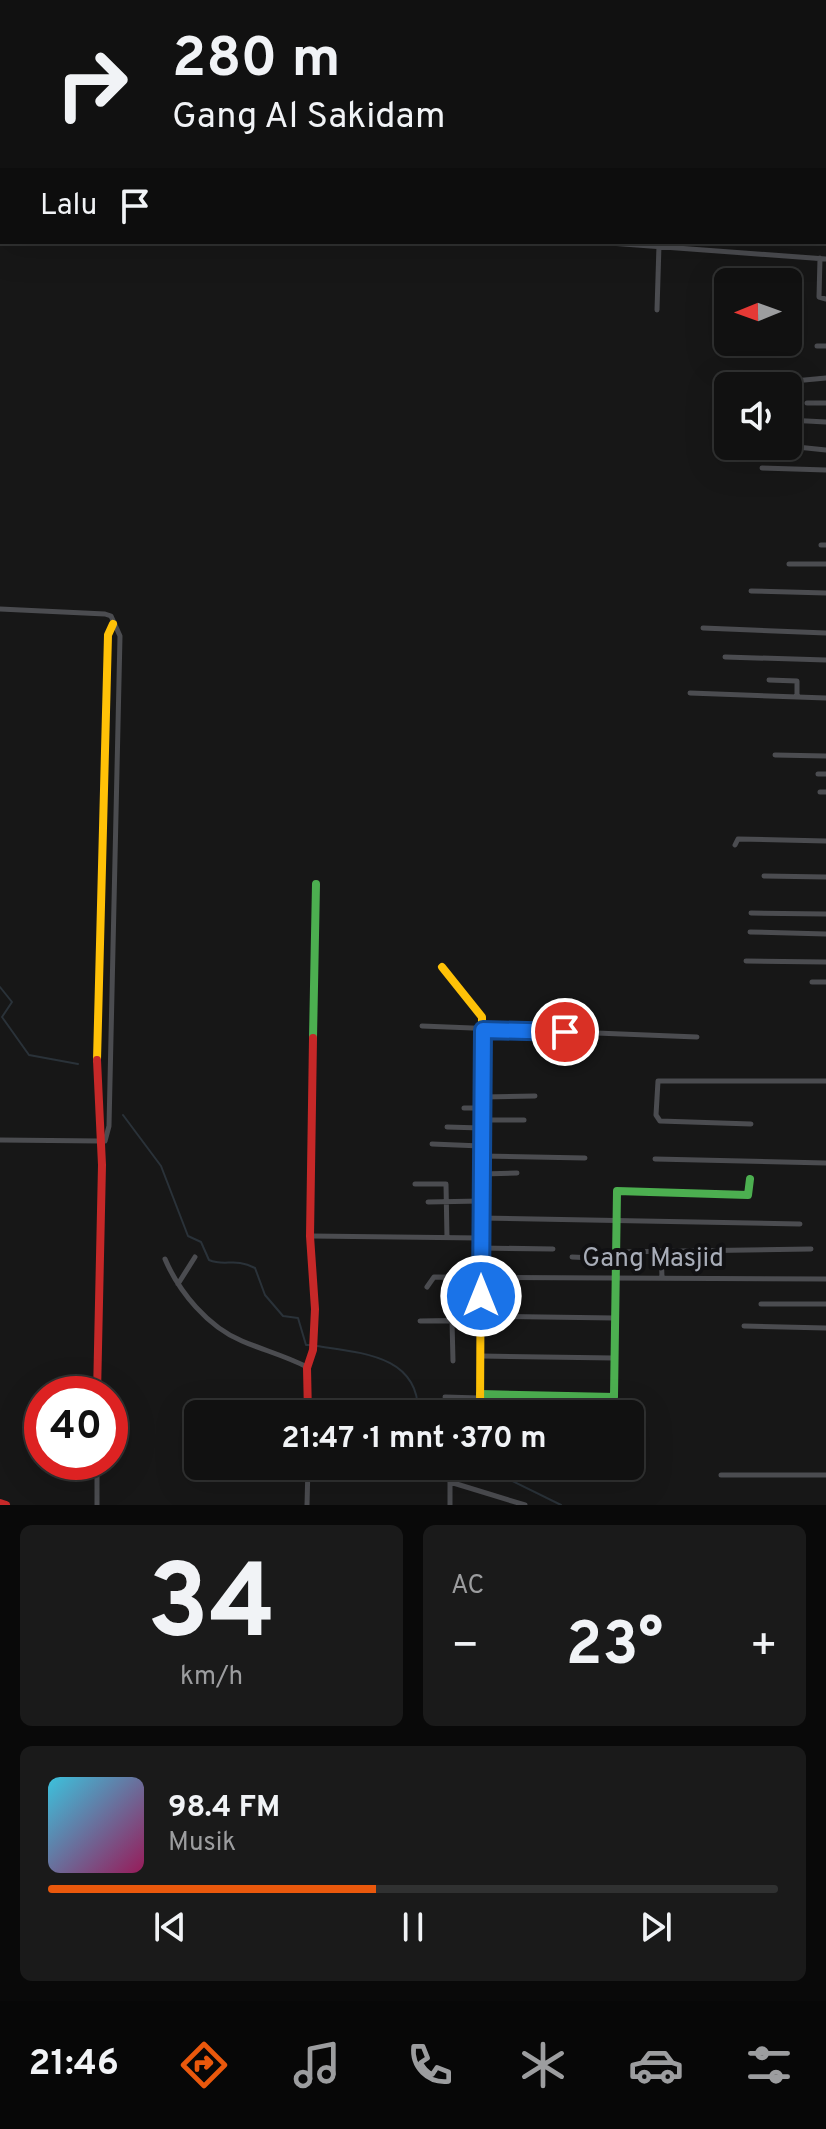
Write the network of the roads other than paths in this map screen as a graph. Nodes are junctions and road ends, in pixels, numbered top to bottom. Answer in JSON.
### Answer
{"nodes":[{"id":1,"x":638,"y":244,"type":"edge"},
{"id":2,"x":659,"y":245,"type":"junction"},
{"id":3,"x":714,"y":246,"type":"edge"},
{"id":4,"x":822,"y":261,"type":"edge"},
{"id":5,"x":826,"y":299,"type":"edge"},
{"id":6,"x":657,"y":310,"type":"dead end"},
{"id":7,"x":817,"y":346,"type":"dead end"},
{"id":8,"x":826,"y":346,"type":"edge"},
{"id":9,"x":826,"y":378,"type":"edge"},
{"id":10,"x":802,"y":380,"type":"edge"},
{"id":11,"x":807,"y":403,"type":"dead end"},
{"id":12,"x":826,"y":403,"type":"edge"},
{"id":13,"x":802,"y":421,"type":"edge"},
{"id":14,"x":826,"y":422,"type":"edge"},
{"id":15,"x":802,"y":448,"type":"edge"},
{"id":16,"x":826,"y":450,"type":"edge"},
{"id":17,"x":762,"y":468,"type":"dead end"},
{"id":18,"x":826,"y":470,"type":"edge"},
{"id":19,"x":789,"y":564,"type":"dead end"},
{"id":20,"x":826,"y":564,"type":"edge"},
{"id":21,"x":751,"y":591,"type":"dead end"},
{"id":22,"x":826,"y":593,"type":"edge"},
{"id":23,"x":0,"y":609,"type":"edge"},
{"id":24,"x":113,"y":624,"type":"junction"},
{"id":25,"x":703,"y":628,"type":"dead end"},
{"id":26,"x":826,"y":633,"type":"edge"},
{"id":27,"x":725,"y":657,"type":"dead end"},
{"id":28,"x":826,"y":660,"type":"edge"},
{"id":29,"x":769,"y":680,"type":"dead end"},
{"id":30,"x":690,"y":693,"type":"dead end"},
{"id":31,"x":797,"y":697,"type":"junction"},
{"id":32,"x":826,"y":698,"type":"edge"},
{"id":33,"x":775,"y":755,"type":"dead end"},
{"id":34,"x":826,"y":756,"type":"edge"},
{"id":35,"x":818,"y":774,"type":"dead end"},
{"id":36,"x":826,"y":774,"type":"edge"},
{"id":37,"x":826,"y":841,"type":"edge"},
{"id":38,"x":735,"y":845,"type":"dead end"},
{"id":39,"x":764,"y":876,"type":"dead end"},
{"id":40,"x":826,"y":877,"type":"edge"},
{"id":41,"x":316,"y":884,"type":"dead end"},
{"id":42,"x":751,"y":913,"type":"dead end"},
{"id":43,"x":826,"y":914,"type":"edge"},
{"id":44,"x":750,"y":932,"type":"dead end"},
{"id":45,"x":826,"y":934,"type":"edge"},
{"id":46,"x":746,"y":961,"type":"dead end"},
{"id":47,"x":826,"y":962,"type":"edge"},
{"id":48,"x":442,"y":967,"type":"dead end"},
{"id":49,"x":812,"y":982,"type":"dead end"},
{"id":50,"x":826,"y":982,"type":"edge"},
{"id":51,"x":422,"y":1026,"type":"dead end"},
{"id":52,"x":483,"y":1030,"type":"junction"},
{"id":53,"x":697,"y":1037,"type":"dead end"},
{"id":54,"x":826,"y":1081,"type":"edge"},
{"id":55,"x":535,"y":1096,"type":"dead end"},
{"id":56,"x":483,"y":1097,"type":"junction"},
{"id":57,"x":464,"y":1108,"type":"dead end"},
{"id":58,"x":483,"y":1109,"type":"junction"},
{"id":59,"x":524,"y":1120,"type":"dead end"},
{"id":60,"x":482,"y":1124,"type":"junction"},
{"id":61,"x":751,"y":1124,"type":"dead end"},
{"id":62,"x":447,"y":1127,"type":"dead end"},
{"id":63,"x":0,"y":1140,"type":"edge"},
{"id":64,"x":103,"y":1141,"type":"junction"},
{"id":65,"x":432,"y":1144,"type":"dead end"},
{"id":66,"x":482,"y":1151,"type":"junction"},
{"id":67,"x":585,"y":1158,"type":"dead end"},
{"id":68,"x":655,"y":1159,"type":"dead end"},
{"id":69,"x":826,"y":1163,"type":"edge"},
{"id":70,"x":517,"y":1173,"type":"dead end"},
{"id":71,"x":482,"y":1174,"type":"junction"},
{"id":72,"x":750,"y":1179,"type":"dead end"},
{"id":73,"x":415,"y":1184,"type":"dead end"},
{"id":74,"x":481,"y":1201,"type":"junction"},
{"id":75,"x":428,"y":1202,"type":"dead end"},
{"id":76,"x":446,"y":1202,"type":"junction"},
{"id":77,"x":481,"y":1218,"type":"junction"},
{"id":78,"x":616,"y":1221,"type":"junction"},
{"id":79,"x":800,"y":1224,"type":"dead end"},
{"id":80,"x":310,"y":1236,"type":"junction"},
{"id":81,"x":447,"y":1238,"type":"junction"},
{"id":82,"x":481,"y":1243,"type":"junction"},
{"id":83,"x":553,"y":1249,"type":"dead end"},
{"id":84,"x":811,"y":1249,"type":"dead end"},
{"id":85,"x":661,"y":1251,"type":"junction"},
{"id":86,"x":615,"y":1255,"type":"junction"},
{"id":87,"x":195,"y":1257,"type":"dead end"},
{"id":88,"x":572,"y":1257,"type":"dead end"},
{"id":89,"x":165,"y":1259,"type":"dead end"},
{"id":90,"x":481,"y":1277,"type":"junction"},
{"id":91,"x":615,"y":1277,"type":"junction"},
{"id":92,"x":662,"y":1277,"type":"junction"},
{"id":93,"x":826,"y":1279,"type":"edge"},
{"id":94,"x":178,"y":1284,"type":"junction"},
{"id":95,"x":427,"y":1287,"type":"dead end"},
{"id":96,"x":761,"y":1304,"type":"dead end"},
{"id":97,"x":826,"y":1304,"type":"edge"},
{"id":98,"x":481,"y":1318,"type":"junction"},
{"id":99,"x":615,"y":1318,"type":"junction"},
{"id":100,"x":420,"y":1321,"type":"dead end"},
{"id":101,"x":452,"y":1321,"type":"junction"},
{"id":102,"x":744,"y":1326,"type":"dead end"},
{"id":103,"x":826,"y":1328,"type":"edge"},
{"id":104,"x":480,"y":1356,"type":"junction"},
{"id":105,"x":614,"y":1358,"type":"junction"},
{"id":106,"x":453,"y":1361,"type":"dead end"},
{"id":107,"x":307,"y":1368,"type":"junction"},
{"id":108,"x":97,"y":1376,"type":"edge"},
{"id":109,"x":480,"y":1396,"type":"junction"},
{"id":110,"x":445,"y":1397,"type":"dead end"},
{"id":111,"x":308,"y":1400,"type":"edge"},
{"id":112,"x":480,"y":1400,"type":"edge"},
{"id":113,"x":721,"y":1475,"type":"dead end"},
{"id":114,"x":826,"y":1475,"type":"edge"},
{"id":115,"x":97,"y":1480,"type":"edge"},
{"id":116,"x":308,"y":1480,"type":"edge"},
{"id":117,"x":450,"y":1482,"type":"joint"},
{"id":118,"x":0,"y":1503,"type":"edge"},
{"id":119,"x":516,"y":1503,"type":"edge"},
{"id":120,"x":6,"y":1505,"type":"edge"},
{"id":121,"x":97,"y":1505,"type":"edge"},
{"id":122,"x":307,"y":1505,"type":"edge"},
{"id":123,"x":450,"y":1505,"type":"edge"},
{"id":124,"x":525,"y":1505,"type":"edge"}],
"edges":[{"from":1,"to":2,"type":"street"},
{"from":2,"to":3,"type":"street"},
{"from":2,"to":6,"type":"street"},
{"from":3,"to":4,"type":"street"},
{"from":4,"to":5,"type":"street"},
{"from":7,"to":8,"type":"street"},
{"from":9,"to":10,"type":"street"},
{"from":11,"to":12,"type":"street"},
{"from":13,"to":14,"type":"street"},
{"from":15,"to":16,"type":"street"},
{"from":17,"to":18,"type":"street"},
{"from":19,"to":20,"type":"street"},
{"from":21,"to":22,"type":"street"},
{"from":23,"to":24,"type":"street"},
{"from":24,"to":64,"type":"street"},
{"from":24,"to":64,"type":"street"},
{"from":25,"to":26,"type":"street"},
{"from":27,"to":28,"type":"street"},
{"from":29,"to":31,"type":"street"},
{"from":30,"to":31,"type":"street"},
{"from":31,"to":32,"type":"street"},
{"from":33,"to":34,"type":"street"},
{"from":35,"to":36,"type":"street"},
{"from":37,"to":38,"type":"street"},
{"from":39,"to":40,"type":"street"},
{"from":41,"to":80,"type":"street"},
{"from":42,"to":43,"type":"street"},
{"from":44,"to":45,"type":"street"},
{"from":46,"to":47,"type":"street"},
{"from":48,"to":52,"type":"street"},
{"from":49,"to":50,"type":"street"},
{"from":51,"to":52,"type":"street"},
{"from":52,"to":53,"type":"street"},
{"from":52,"to":56,"type":"street"},
{"from":54,"to":61,"type":"street"},
{"from":55,"to":56,"type":"street"},
{"from":56,"to":58,"type":"street"},
{"from":57,"to":58,"type":"street"},
{"from":58,"to":60,"type":"street"},
{"from":59,"to":60,"type":"street"},
{"from":60,"to":62,"type":"street"},
{"from":60,"to":66,"type":"street"},
{"from":63,"to":64,"type":"street"},
{"from":64,"to":108,"type":"street"},
{"from":65,"to":66,"type":"street"},
{"from":66,"to":67,"type":"street"},
{"from":66,"to":71,"type":"street"},
{"from":68,"to":69,"type":"street"},
{"from":70,"to":71,"type":"street"},
{"from":71,"to":74,"type":"street"},
{"from":72,"to":78,"type":"street"},
{"from":73,"to":76,"type":"street"},
{"from":74,"to":76,"type":"street"},
{"from":74,"to":77,"type":"street"},
{"from":75,"to":76,"type":"street"},
{"from":76,"to":81,"type":"street"},
{"from":77,"to":78,"type":"street"},
{"from":77,"to":82,"type":"street"},
{"from":78,"to":79,"type":"street"},
{"from":78,"to":86,"type":"street"},
{"from":80,"to":81,"type":"street"},
{"from":80,"to":107,"type":"street"},
{"from":81,"to":82,"type":"street"},
{"from":82,"to":83,"type":"street"},
{"from":82,"to":90,"type":"street"},
{"from":84,"to":85,"type":"street"},
{"from":85,"to":86,"type":"street"},
{"from":85,"to":92,"type":"street"},
{"from":86,"to":88,"type":"street"},
{"from":86,"to":91,"type":"street"},
{"from":87,"to":94,"type":"street"},
{"from":89,"to":94,"type":"street"},
{"from":90,"to":91,"type":"street","name":"Gang Masjid"},
{"from":90,"to":95,"type":"street","name":"Gang Masjid"},
{"from":90,"to":98,"type":"street"},
{"from":91,"to":92,"type":"street","name":"Gang Masjid"},
{"from":91,"to":99,"type":"street"},
{"from":92,"to":93,"type":"street","name":"Gang Masjid"},
{"from":94,"to":107,"type":"street"},
{"from":96,"to":97,"type":"street"},
{"from":98,"to":99,"type":"street"},
{"from":98,"to":101,"type":"street"},
{"from":98,"to":104,"type":"street"},
{"from":99,"to":105,"type":"street"},
{"from":100,"to":101,"type":"street"},
{"from":101,"to":106,"type":"street"},
{"from":102,"to":103,"type":"street"},
{"from":104,"to":105,"type":"street"},
{"from":104,"to":109,"type":"street"},
{"from":105,"to":109,"type":"street"},
{"from":107,"to":111,"type":"street"},
{"from":109,"to":110,"type":"street"},
{"from":109,"to":112,"type":"street"},
{"from":113,"to":114,"type":"street"},
{"from":115,"to":121,"type":"street"},
{"from":116,"to":122,"type":"street"},
{"from":117,"to":119,"type":"street"},
{"from":117,"to":123,"type":"street"},
{"from":118,"to":120,"type":"street"},
{"from":119,"to":124,"type":"street"}]}
